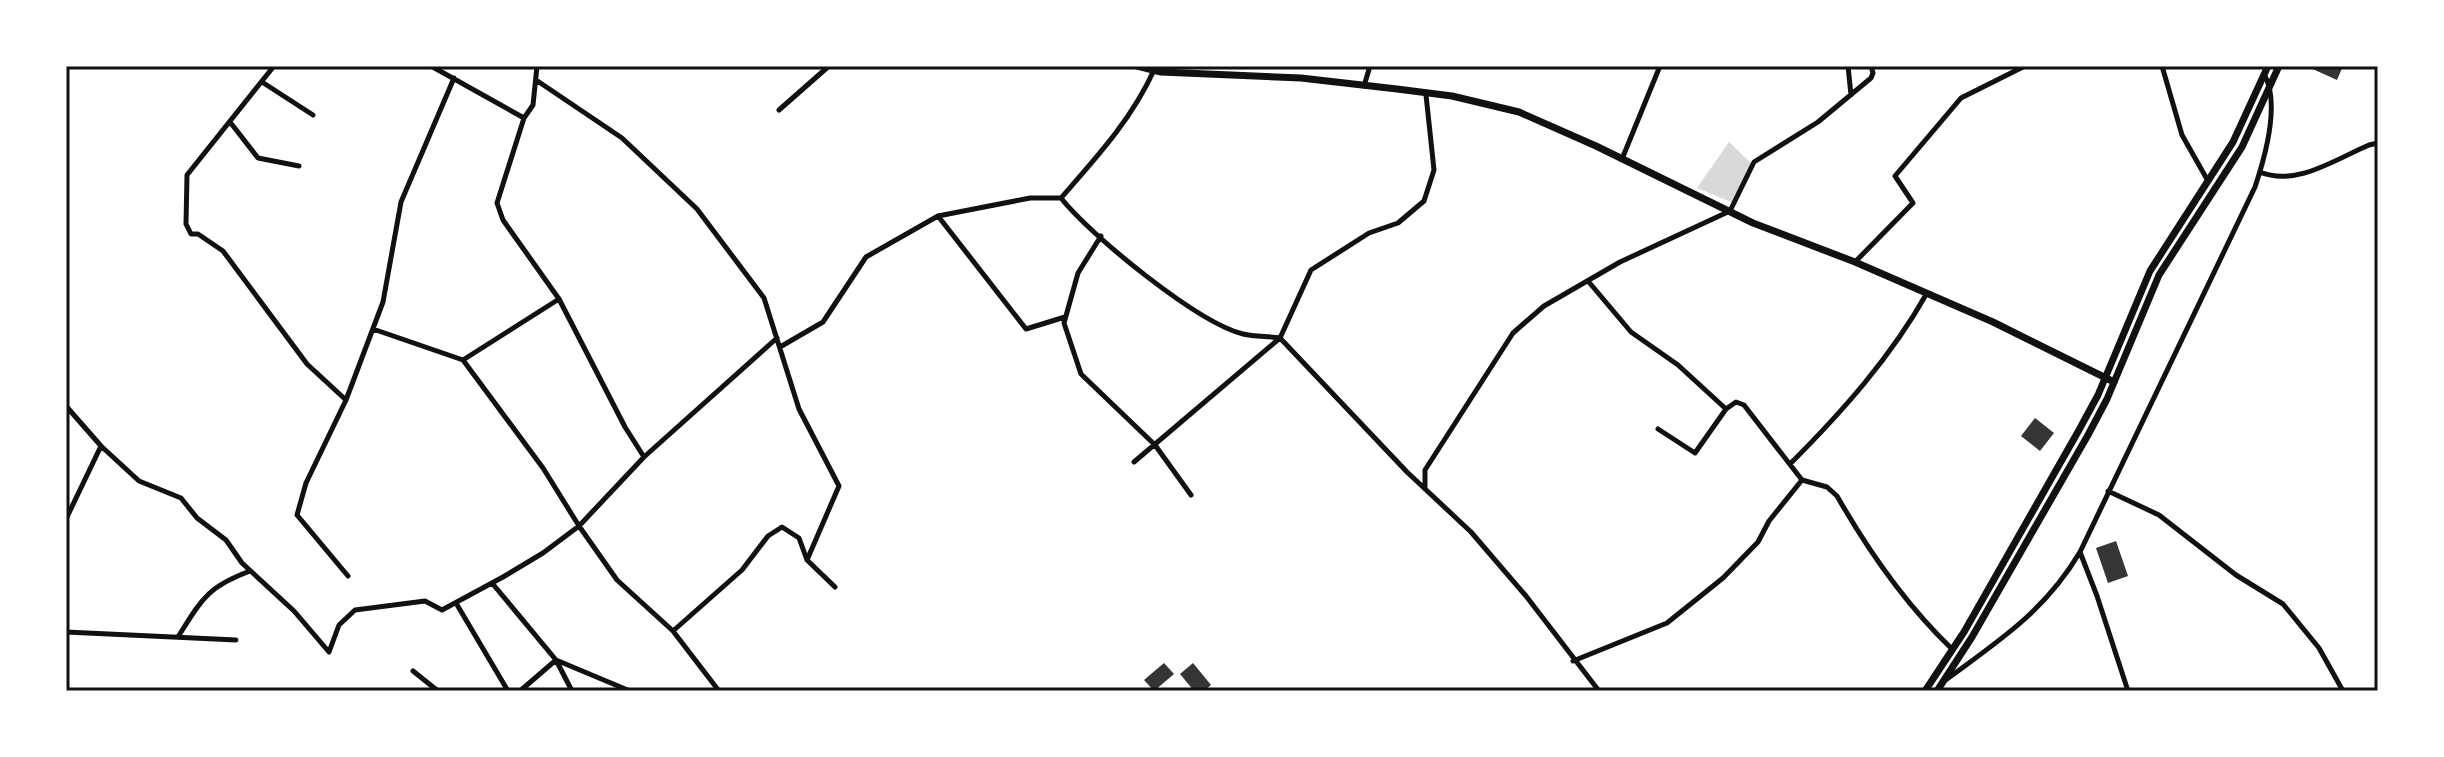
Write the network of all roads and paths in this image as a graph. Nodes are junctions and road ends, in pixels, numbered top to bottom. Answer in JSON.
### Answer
{"nodes":[{"id":1,"x":274,"y":66,"type":"edge"},
{"id":2,"x":431,"y":66,"type":"edge"},
{"id":3,"x":537,"y":66,"type":"edge"},
{"id":4,"x":829,"y":66,"type":"edge"},
{"id":5,"x":1137,"y":66,"type":"edge"},
{"id":6,"x":1370,"y":66,"type":"edge"},
{"id":7,"x":1660,"y":66,"type":"edge"},
{"id":8,"x":1848,"y":66,"type":"edge"},
{"id":9,"x":1871,"y":66,"type":"edge"},
{"id":10,"x":2162,"y":66,"type":"edge"},
{"id":11,"x":2268,"y":66,"type":"edge"},
{"id":12,"x":2279,"y":66,"type":"edge"},
{"id":13,"x":2023,"y":67,"type":"edge"},
{"id":14,"x":1155,"y":70,"type":"junction"},
{"id":15,"x":2264,"y":74,"type":"junction"},
{"id":16,"x":454,"y":78,"type":"junction"},
{"id":17,"x":536,"y":80,"type":"junction"},
{"id":18,"x":262,"y":82,"type":"junction"},
{"id":19,"x":2271,"y":85,"type":"junction"},
{"id":20,"x":1364,"y":86,"type":"junction"},
{"id":21,"x":1426,"y":95,"type":"junction"},
{"id":22,"x":1851,"y":95,"type":"junction"},
{"id":23,"x":779,"y":110,"type":"dead end"},
{"id":24,"x":313,"y":115,"type":"dead end"},
{"id":25,"x":524,"y":118,"type":"junction"},
{"id":26,"x":230,"y":122,"type":"junction"},
{"id":27,"x":2378,"y":143,"type":"edge"},
{"id":28,"x":1622,"y":159,"type":"junction"},
{"id":29,"x":299,"y":166,"type":"dead end"},
{"id":30,"x":2260,"y":172,"type":"junction"},
{"id":31,"x":2208,"y":182,"type":"junction"},
{"id":32,"x":1061,"y":198,"type":"junction"},
{"id":33,"x":1730,"y":211,"type":"junction"},
{"id":34,"x":938,"y":216,"type":"junction"},
{"id":35,"x":1101,"y":236,"type":"junction"},
{"id":36,"x":1855,"y":262,"type":"junction"},
{"id":37,"x":1588,"y":281,"type":"junction"},
{"id":38,"x":1927,"y":293,"type":"junction"},
{"id":39,"x":559,"y":299,"type":"junction"},
{"id":40,"x":1066,"y":317,"type":"junction"},
{"id":41,"x":373,"y":329,"type":"junction"},
{"id":42,"x":2125,"y":330,"type":"junction"},
{"id":43,"x":2134,"y":334,"type":"junction"},
{"id":44,"x":777,"y":338,"type":"junction"},
{"id":45,"x":1280,"y":338,"type":"junction"},
{"id":46,"x":780,"y":347,"type":"junction"},
{"id":47,"x":463,"y":360,"type":"junction"},
{"id":48,"x":2105,"y":378,"type":"junction"},
{"id":49,"x":2114,"y":382,"type":"junction"},
{"id":50,"x":346,"y":400,"type":"junction"},
{"id":51,"x":66,"y":406,"type":"edge"},
{"id":52,"x":1726,"y":409,"type":"junction"},
{"id":53,"x":1658,"y":429,"type":"dead end"},
{"id":54,"x":1155,"y":445,"type":"junction"},
{"id":55,"x":101,"y":446,"type":"junction"},
{"id":56,"x":644,"y":457,"type":"junction"},
{"id":57,"x":1134,"y":462,"type":"dead end"},
{"id":58,"x":1790,"y":464,"type":"junction"},
{"id":59,"x":1802,"y":480,"type":"junction"},
{"id":60,"x":1425,"y":490,"type":"junction"},
{"id":61,"x":2108,"y":491,"type":"junction"},
{"id":62,"x":1191,"y":495,"type":"dead end"},
{"id":63,"x":66,"y":519,"type":"edge"},
{"id":64,"x":579,"y":526,"type":"junction"},
{"id":65,"x":2080,"y":552,"type":"junction"},
{"id":66,"x":807,"y":560,"type":"junction"},
{"id":67,"x":250,"y":571,"type":"junction"},
{"id":68,"x":348,"y":576,"type":"dead end"},
{"id":69,"x":492,"y":583,"type":"junction"},
{"id":70,"x":835,"y":587,"type":"dead end"},
{"id":71,"x":456,"y":603,"type":"junction"},
{"id":72,"x":673,"y":631,"type":"junction"},
{"id":73,"x":66,"y":632,"type":"edge"},
{"id":74,"x":177,"y":637,"type":"junction"},
{"id":75,"x":236,"y":640,"type":"dead end"},
{"id":76,"x":1952,"y":649,"type":"junction"},
{"id":77,"x":556,"y":660,"type":"junction"},
{"id":78,"x":1573,"y":661,"type":"junction"},
{"id":79,"x":413,"y":671,"type":"dead end"},
{"id":80,"x":1943,"y":682,"type":"junction"},
{"id":81,"x":1927,"y":690,"type":"edge"},
{"id":82,"x":438,"y":691,"type":"edge"},
{"id":83,"x":508,"y":691,"type":"edge"},
{"id":84,"x":520,"y":691,"type":"edge"},
{"id":85,"x":572,"y":691,"type":"edge"},
{"id":86,"x":630,"y":691,"type":"edge"},
{"id":87,"x":719,"y":691,"type":"edge"},
{"id":88,"x":1599,"y":691,"type":"edge"},
{"id":89,"x":1937,"y":691,"type":"edge"},
{"id":90,"x":2128,"y":691,"type":"edge"},
{"id":91,"x":2343,"y":691,"type":"edge"}],
"edges":[{"from":1,"to":18,"type":"street"},
{"from":2,"to":16,"type":"street"},
{"from":3,"to":17,"type":"street"},
{"from":4,"to":23,"type":"street"},
{"from":5,"to":14,"type":"main road"},
{"from":6,"to":20,"type":"street"},
{"from":7,"to":28,"type":"street"},
{"from":8,"to":22,"type":"street"},
{"from":9,"to":22,"type":"street"},
{"from":10,"to":31,"type":"street"},
{"from":11,"to":15,"type":"main road"},
{"from":12,"to":19,"type":"main road"},
{"from":13,"to":36,"type":"street"},
{"from":14,"to":20,"type":"main road"},
{"from":14,"to":32,"type":"street"},
{"from":15,"to":19,"type":"street"},
{"from":15,"to":31,"type":"main road"},
{"from":16,"to":25,"type":"street"},
{"from":16,"to":41,"type":"street"},
{"from":17,"to":25,"type":"street"},
{"from":17,"to":44,"type":"street"},
{"from":18,"to":24,"type":"street"},
{"from":18,"to":26,"type":"street"},
{"from":19,"to":30,"type":"street"},
{"from":19,"to":43,"type":"main road"},
{"from":20,"to":21,"type":"main road"},
{"from":21,"to":28,"type":"main road"},
{"from":21,"to":45,"type":"street"},
{"from":22,"to":33,"type":"street"},
{"from":25,"to":39,"type":"street"},
{"from":26,"to":29,"type":"street"},
{"from":26,"to":50,"type":"street"},
{"from":27,"to":30,"type":"street"},
{"from":28,"to":33,"type":"main road"},
{"from":30,"to":61,"type":"street"},
{"from":31,"to":42,"type":"main road"},
{"from":32,"to":34,"type":"street"},
{"from":32,"to":35,"type":"street"},
{"from":33,"to":36,"type":"main road"},
{"from":33,"to":37,"type":"street"},
{"from":34,"to":40,"type":"street"},
{"from":34,"to":46,"type":"street"},
{"from":35,"to":40,"type":"street"},
{"from":35,"to":45,"type":"street"},
{"from":36,"to":38,"type":"main road"},
{"from":37,"to":52,"type":"street"},
{"from":37,"to":60,"type":"street"},
{"from":38,"to":48,"type":"main road"},
{"from":38,"to":58,"type":"street"},
{"from":39,"to":47,"type":"street"},
{"from":39,"to":56,"type":"street"},
{"from":40,"to":54,"type":"street"},
{"from":41,"to":47,"type":"street"},
{"from":41,"to":50,"type":"street"},
{"from":42,"to":43,"type":"main road"},
{"from":42,"to":48,"type":"main road"},
{"from":43,"to":49,"type":"main road"},
{"from":44,"to":46,"type":"street"},
{"from":44,"to":56,"type":"street"},
{"from":45,"to":54,"type":"street"},
{"from":45,"to":60,"type":"street"},
{"from":46,"to":66,"type":"street"},
{"from":47,"to":64,"type":"street"},
{"from":48,"to":49,"type":"main road"},
{"from":48,"to":76,"type":"main road"},
{"from":49,"to":80,"type":"main road"},
{"from":50,"to":68,"type":"street"},
{"from":51,"to":55,"type":"street"},
{"from":52,"to":53,"type":"street"},
{"from":52,"to":58,"type":"street"},
{"from":54,"to":57,"type":"street"},
{"from":54,"to":62,"type":"street"},
{"from":55,"to":63,"type":"street"},
{"from":55,"to":67,"type":"street"},
{"from":56,"to":64,"type":"street"},
{"from":58,"to":59,"type":"street"},
{"from":59,"to":76,"type":"street"},
{"from":59,"to":78,"type":"street"},
{"from":60,"to":78,"type":"street"},
{"from":61,"to":65,"type":"street"},
{"from":61,"to":91,"type":"street"},
{"from":64,"to":69,"type":"street"},
{"from":64,"to":72,"type":"street"},
{"from":65,"to":80,"type":"street"},
{"from":65,"to":90,"type":"street"},
{"from":66,"to":70,"type":"street"},
{"from":66,"to":72,"type":"street"},
{"from":67,"to":71,"type":"street"},
{"from":67,"to":74,"type":"street"},
{"from":69,"to":71,"type":"street"},
{"from":69,"to":77,"type":"street"},
{"from":71,"to":83,"type":"street"},
{"from":72,"to":87,"type":"street"},
{"from":73,"to":74,"type":"street"},
{"from":74,"to":75,"type":"street"},
{"from":76,"to":81,"type":"main road"},
{"from":77,"to":84,"type":"street"},
{"from":77,"to":85,"type":"street"},
{"from":77,"to":86,"type":"street"},
{"from":78,"to":88,"type":"street"},
{"from":79,"to":82,"type":"street"},
{"from":80,"to":89,"type":"main road"}]}
